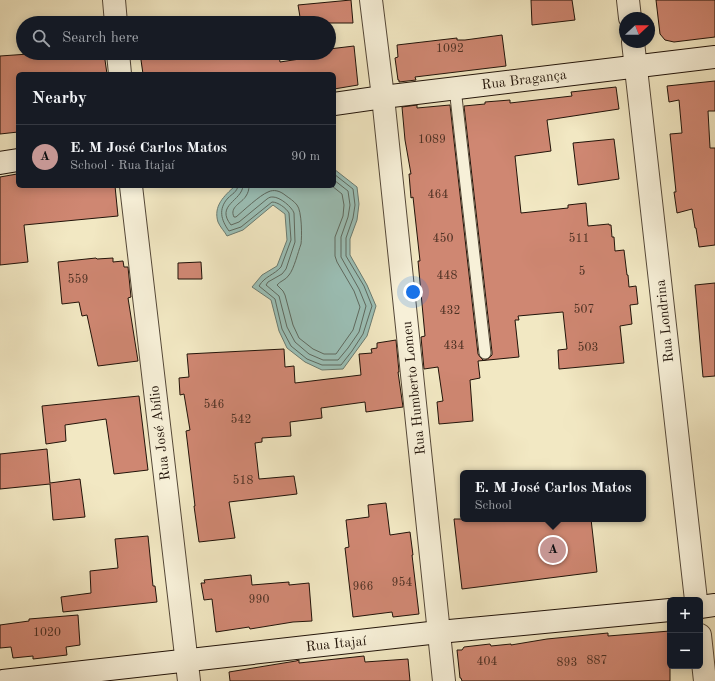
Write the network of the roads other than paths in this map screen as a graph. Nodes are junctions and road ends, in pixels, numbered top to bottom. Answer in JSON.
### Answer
{"nodes":[{"id":1,"x":114,"y":0,"type":"edge"},
{"id":2,"x":371,"y":0,"type":"edge"},
{"id":3,"x":628,"y":0,"type":"edge"},
{"id":4,"x":629,"y":12,"type":"edge"},
{"id":5,"x":115,"y":16,"type":"edge"},
{"id":6,"x":634,"y":48,"type":"edge"},
{"id":7,"x":715,"y":57,"type":"edge"},
{"id":8,"x":119,"y":60,"type":"edge"},
{"id":9,"x":636,"y":66,"type":"junction"},
{"id":10,"x":120,"y":72,"type":"edge"},
{"id":11,"x":455,"y":88,"type":"junction"},
{"id":12,"x":383,"y":97,"type":"junction"},
{"id":13,"x":336,"y":104,"type":"edge"},
{"id":14,"x":16,"y":160,"type":"edge"},
{"id":15,"x":0,"y":163,"type":"edge"},
{"id":16,"x":131,"y":188,"type":"edge"},
{"id":17,"x":485,"y":353,"type":"dead end"},
{"id":18,"x":696,"y":597,"type":"edge"},
{"id":19,"x":715,"y":605,"type":"edge"},
{"id":20,"x":703,"y":607,"type":"edge"},
{"id":21,"x":667,"y":610,"type":"edge"},
{"id":22,"x":440,"y":632,"type":"junction"},
{"id":23,"x":703,"y":663,"type":"edge"},
{"id":24,"x":188,"y":671,"type":"edge"},
{"id":25,"x":3,"y":681,"type":"edge"},
{"id":26,"x":444,"y":681,"type":"edge"},
{"id":27,"x":705,"y":681,"type":"edge"}],
"edges":[{"from":1,"to":5,"type":"street"},
{"from":2,"to":12,"type":"street","name":"Rua Humberto Lomeu"},
{"from":3,"to":4,"type":"street"},
{"from":6,"to":9,"type":"street","name":"Rua Londrina"},
{"from":7,"to":9,"type":"street","name":"Rua Bragança"},
{"from":8,"to":10,"type":"street"},
{"from":9,"to":11,"type":"street","name":"Rua Bragança"},
{"from":9,"to":18,"type":"street","name":"Rua Londrina"},
{"from":11,"to":12,"type":"street","name":"Rua Bragança"},
{"from":11,"to":17,"type":"lane"},
{"from":12,"to":13,"type":"street","name":"Rua Bragança"},
{"from":12,"to":22,"type":"street","name":"Rua Humberto Lomeu"},
{"from":14,"to":15,"type":"street"},
{"from":16,"to":24,"type":"street","name":"Rua José Abílio"},
{"from":19,"to":20,"type":"street"},
{"from":21,"to":22,"type":"street","name":"Rua Itajaí"},
{"from":22,"to":24,"type":"street","name":"Rua Itajaí"},
{"from":22,"to":26,"type":"street","name":"Rua Humberto Lomeu"},
{"from":23,"to":27,"type":"street"},
{"from":24,"to":25,"type":"street","name":"Rua Itajaí"}]}
